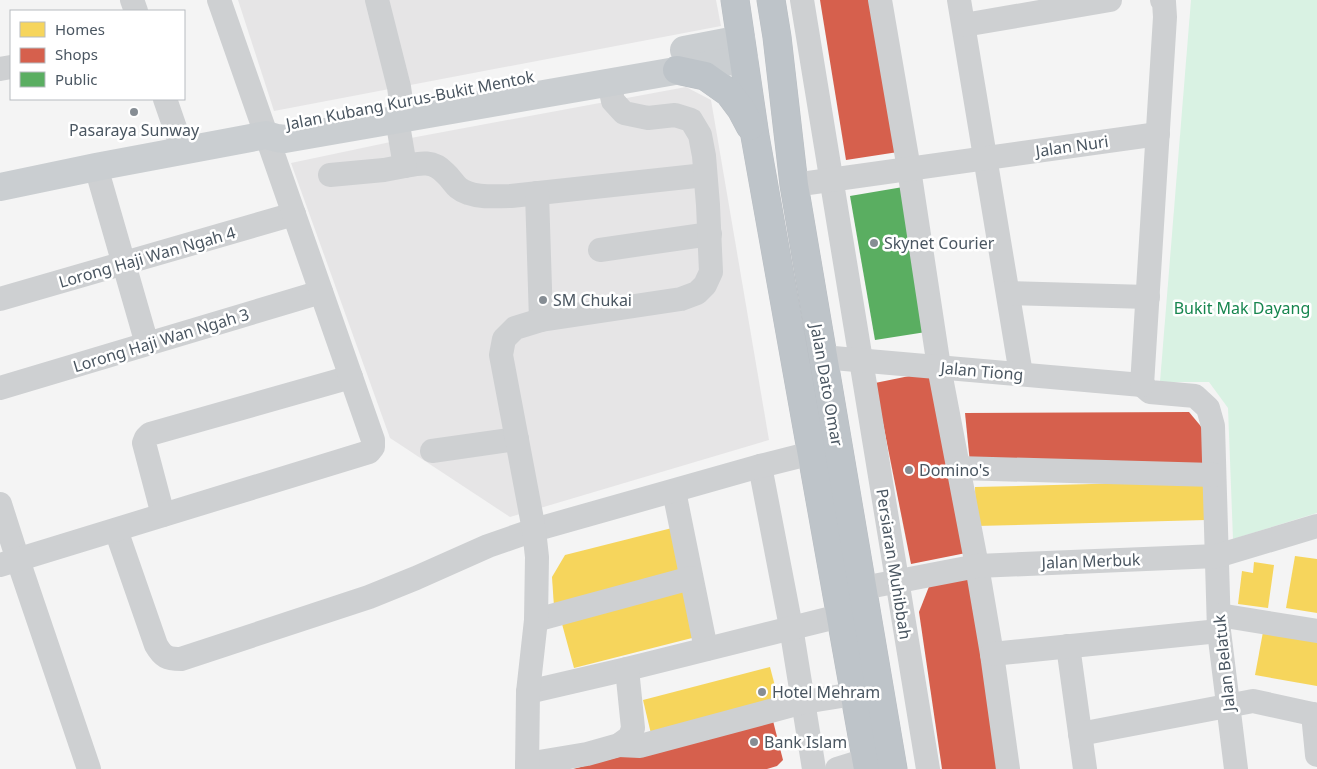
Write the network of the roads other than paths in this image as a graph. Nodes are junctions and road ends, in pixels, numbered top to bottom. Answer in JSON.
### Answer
{"nodes":[{"id":1,"x":219,"y":0,"type":"edge"},
{"id":2,"x":377,"y":0,"type":"edge"},
{"id":3,"x":735,"y":0,"type":"edge"},
{"id":4,"x":760,"y":0,"type":"edge"},
{"id":5,"x":771,"y":0,"type":"edge"},
{"id":6,"x":802,"y":0,"type":"edge"},
{"id":7,"x":880,"y":0,"type":"edge"},
{"id":8,"x":959,"y":0,"type":"edge"},
{"id":9,"x":1110,"y":0,"type":"edge"},
{"id":10,"x":1162,"y":0,"type":"edge"},
{"id":11,"x":964,"y":25,"type":"junction"},
{"id":12,"x":748,"y":48,"type":"junction"},
{"id":13,"x":677,"y":70,"type":"junction"},
{"id":14,"x":609,"y":82,"type":"junction"},
{"id":15,"x":165,"y":100,"type":"edge"},
{"id":16,"x":399,"y":110,"type":"junction"},
{"id":17,"x":1158,"y":134,"type":"junction"},
{"id":18,"x":266,"y":135,"type":"junction"},
{"id":19,"x":755,"y":136,"type":"junction"},
{"id":20,"x":183,"y":151,"type":"junction"},
{"id":21,"x":986,"y":158,"type":"junction"},
{"id":22,"x":405,"y":166,"type":"junction"},
{"id":23,"x":96,"y":167,"type":"junction"},
{"id":24,"x":909,"y":169,"type":"junction"},
{"id":25,"x":330,"y":175,"type":"dead end"},
{"id":26,"x":705,"y":175,"type":"junction"},
{"id":27,"x":831,"y":180,"type":"junction"},
{"id":28,"x":794,"y":186,"type":"junction"},
{"id":29,"x":0,"y":187,"type":"edge"},
{"id":30,"x":537,"y":194,"type":"junction"},
{"id":31,"x":294,"y":214,"type":"junction"},
{"id":32,"x":710,"y":234,"type":"junction"},
{"id":33,"x":600,"y":250,"type":"dead end"},
{"id":34,"x":124,"y":264,"type":"junction"},
{"id":35,"x":321,"y":292,"type":"junction"},
{"id":36,"x":1008,"y":293,"type":"junction"},
{"id":37,"x":1148,"y":297,"type":"junction"},
{"id":38,"x":0,"y":299,"type":"edge"},
{"id":39,"x":541,"y":320,"type":"junction"},
{"id":40,"x":146,"y":344,"type":"junction"},
{"id":41,"x":822,"y":357,"type":"junction"},
{"id":42,"x":860,"y":360,"type":"junction"},
{"id":43,"x":939,"y":367,"type":"junction"},
{"id":44,"x":1021,"y":374,"type":"junction"},
{"id":45,"x":352,"y":377,"type":"junction"},
{"id":46,"x":1142,"y":385,"type":"junction"},
{"id":47,"x":0,"y":388,"type":"edge"},
{"id":48,"x":517,"y":439,"type":"junction"},
{"id":49,"x":432,"y":451,"type":"dead end"},
{"id":50,"x":812,"y":453,"type":"junction"},
{"id":51,"x":760,"y":466,"type":"junction"},
{"id":52,"x":958,"y":468,"type":"junction"},
{"id":53,"x":1214,"y":475,"type":"junction"},
{"id":54,"x":674,"y":491,"type":"junction"},
{"id":55,"x":0,"y":504,"type":"edge"},
{"id":56,"x":164,"y":515,"type":"junction"},
{"id":57,"x":1317,"y":526,"type":"edge"},
{"id":58,"x":116,"y":530,"type":"junction"},
{"id":59,"x":534,"y":530,"type":"junction"},
{"id":60,"x":1217,"y":556,"type":"junction"},
{"id":61,"x":9,"y":562,"type":"edge"},
{"id":62,"x":977,"y":566,"type":"junction"},
{"id":63,"x":691,"y":578,"type":"junction"},
{"id":64,"x":897,"y":582,"type":"junction"},
{"id":65,"x":863,"y":588,"type":"junction"},
{"id":66,"x":840,"y":616,"type":"junction"},
{"id":67,"x":536,"y":620,"type":"junction"},
{"id":68,"x":1219,"y":623,"type":"junction"},
{"id":69,"x":791,"y":627,"type":"junction"},
{"id":70,"x":1317,"y":631,"type":"edge"},
{"id":71,"x":1068,"y":646,"type":"junction"},
{"id":72,"x":706,"y":649,"type":"junction"},
{"id":73,"x":992,"y":654,"type":"junction"},
{"id":74,"x":627,"y":669,"type":"junction"},
{"id":75,"x":528,"y":692,"type":"junction"},
{"id":76,"x":854,"y":694,"type":"junction"},
{"id":77,"x":804,"y":702,"type":"junction"},
{"id":78,"x":1228,"y":705,"type":"junction"},
{"id":79,"x":1315,"y":714,"type":"edge"},
{"id":80,"x":1080,"y":734,"type":"junction"},
{"id":81,"x":619,"y":745,"type":"junction"},
{"id":82,"x":1317,"y":754,"type":"edge"},
{"id":83,"x":867,"y":765,"type":"edge"},
{"id":84,"x":527,"y":766,"type":"edge"},
{"id":85,"x":89,"y":769,"type":"edge"},
{"id":86,"x":814,"y":769,"type":"edge"},
{"id":87,"x":837,"y":769,"type":"edge"},
{"id":88,"x":893,"y":769,"type":"edge"},
{"id":89,"x":928,"y":769,"type":"edge"},
{"id":90,"x":1008,"y":769,"type":"edge"},
{"id":91,"x":1085,"y":769,"type":"edge"},
{"id":92,"x":1236,"y":769,"type":"edge"}],
"edges":[{"from":1,"to":18,"type":"street"},
{"from":2,"to":16,"type":"street"},
{"from":3,"to":12,"type":"highway","name":"Jalan Dato Omar"},
{"from":4,"to":12,"type":"highway"},
{"from":5,"to":28,"type":"highway","name":"Jalan Dato Omar"},
{"from":6,"to":27,"type":"street","name":"Persiaran Muhibbah"},
{"from":7,"to":24,"type":"street"},
{"from":8,"to":11,"type":"street"},
{"from":9,"to":11,"type":"street"},
{"from":10,"to":17,"type":"street"},
{"from":11,"to":21,"type":"street"},
{"from":12,"to":13,"type":"main road","name":"Jalan Kubang Kurus-Bukit Mentok"},
{"from":12,"to":16,"type":"main road","name":"Jalan Kubang Kurus-Bukit Mentok"},
{"from":12,"to":19,"type":"highway","name":"Jalan Dato Omar"},
{"from":12,"to":28,"type":"highway"},
{"from":13,"to":14,"type":"main road","name":"Jalan Kubang Kurus-Bukit Mentok"},
{"from":13,"to":19,"type":"highway"},
{"from":14,"to":16,"type":"main road","name":"Jalan Kubang Kurus-Bukit Mentok"},
{"from":14,"to":26,"type":"street"},
{"from":15,"to":20,"type":"street"},
{"from":16,"to":18,"type":"main road","name":"Jalan Kubang Kurus-Bukit Mentok"},
{"from":16,"to":22,"type":"street"},
{"from":17,"to":21,"type":"street","name":"Jalan Nuri"},
{"from":17,"to":37,"type":"street"},
{"from":18,"to":20,"type":"main road"},
{"from":18,"to":31,"type":"street"},
{"from":19,"to":50,"type":"highway","name":"Jalan Dato Omar"},
{"from":20,"to":23,"type":"main road"},
{"from":21,"to":24,"type":"street","name":"Jalan Nuri"},
{"from":21,"to":36,"type":"street"},
{"from":22,"to":25,"type":"street"},
{"from":22,"to":30,"type":"street"},
{"from":23,"to":29,"type":"main road"},
{"from":23,"to":34,"type":"street"},
{"from":24,"to":27,"type":"street","name":"Jalan Nuri"},
{"from":24,"to":43,"type":"street"},
{"from":26,"to":30,"type":"street"},
{"from":26,"to":32,"type":"street"},
{"from":27,"to":28,"type":"street","name":"Jalan Nuri"},
{"from":27,"to":42,"type":"street","name":"Persiaran Muhibbah"},
{"from":28,"to":41,"type":"highway","name":"Jalan Dato Omar"},
{"from":30,"to":39,"type":"street"},
{"from":31,"to":34,"type":"street","name":"Lorong Haji Wan Ngah 4"},
{"from":31,"to":35,"type":"street"},
{"from":32,"to":33,"type":"street"},
{"from":32,"to":39,"type":"street"},
{"from":34,"to":38,"type":"street","name":"Lorong Haji Wan Ngah 4"},
{"from":34,"to":40,"type":"street"},
{"from":35,"to":40,"type":"street","name":"Lorong Haji Wan Ngah 3"},
{"from":35,"to":45,"type":"street"},
{"from":36,"to":37,"type":"street"},
{"from":36,"to":44,"type":"street"},
{"from":37,"to":46,"type":"street"},
{"from":39,"to":48,"type":"street"},
{"from":40,"to":47,"type":"street","name":"Lorong Haji Wan Ngah 3"},
{"from":41,"to":42,"type":"street","name":"Jalan Tiong"},
{"from":41,"to":65,"type":"highway","name":"Jalan Dato Omar"},
{"from":42,"to":43,"type":"street","name":"Jalan Tiong"},
{"from":42,"to":64,"type":"street","name":"Persiaran Muhibbah"},
{"from":43,"to":44,"type":"street","name":"Jalan Tiong"},
{"from":43,"to":52,"type":"street"},
{"from":44,"to":46,"type":"street","name":"Jalan Tiong"},
{"from":45,"to":56,"type":"street"},
{"from":45,"to":56,"type":"street"},
{"from":46,"to":53,"type":"street","name":"Jalan Tiong"},
{"from":48,"to":49,"type":"street"},
{"from":48,"to":59,"type":"street"},
{"from":50,"to":51,"type":"street"},
{"from":50,"to":66,"type":"highway","name":"Jalan Dato Omar"},
{"from":51,"to":54,"type":"street"},
{"from":51,"to":69,"type":"street"},
{"from":52,"to":53,"type":"street"},
{"from":52,"to":62,"type":"street"},
{"from":53,"to":60,"type":"street","name":"Jalan Belatuk"},
{"from":54,"to":59,"type":"street"},
{"from":54,"to":63,"type":"street"},
{"from":55,"to":61,"type":"street"},
{"from":56,"to":58,"type":"street"},
{"from":57,"to":60,"type":"street","name":"Jalan Merbuk"},
{"from":58,"to":59,"type":"street"},
{"from":58,"to":61,"type":"street"},
{"from":59,"to":67,"type":"street"},
{"from":60,"to":62,"type":"street","name":"Jalan Merbuk"},
{"from":60,"to":68,"type":"street","name":"Jalan Belatuk"},
{"from":61,"to":85,"type":"street"},
{"from":62,"to":64,"type":"street","name":"Jalan Merbuk"},
{"from":62,"to":73,"type":"street"},
{"from":63,"to":67,"type":"street"},
{"from":63,"to":72,"type":"street"},
{"from":64,"to":65,"type":"street","name":"Jalan Merbuk"},
{"from":64,"to":89,"type":"street","name":"Persiaran Muhibbah"},
{"from":65,"to":88,"type":"highway","name":"Jalan Dato Omar"},
{"from":66,"to":69,"type":"street"},
{"from":66,"to":76,"type":"highway","name":"Jalan Dato Omar"},
{"from":67,"to":75,"type":"street"},
{"from":68,"to":70,"type":"street"},
{"from":68,"to":71,"type":"street"},
{"from":68,"to":78,"type":"street","name":"Jalan Belatuk"},
{"from":69,"to":72,"type":"street"},
{"from":69,"to":77,"type":"street"},
{"from":71,"to":73,"type":"street"},
{"from":71,"to":80,"type":"street"},
{"from":72,"to":74,"type":"street"},
{"from":73,"to":90,"type":"street"},
{"from":74,"to":75,"type":"street"},
{"from":74,"to":81,"type":"street"},
{"from":75,"to":84,"type":"street"},
{"from":76,"to":77,"type":"street"},
{"from":76,"to":83,"type":"highway","name":"Jalan Dato Omar"},
{"from":77,"to":81,"type":"street"},
{"from":77,"to":86,"type":"street"},
{"from":78,"to":79,"type":"street"},
{"from":78,"to":80,"type":"street"},
{"from":78,"to":92,"type":"street","name":"Jalan Belatuk"},
{"from":79,"to":82,"type":"street"},
{"from":80,"to":91,"type":"street"},
{"from":81,"to":84,"type":"street"},
{"from":83,"to":87,"type":"street"}]}
